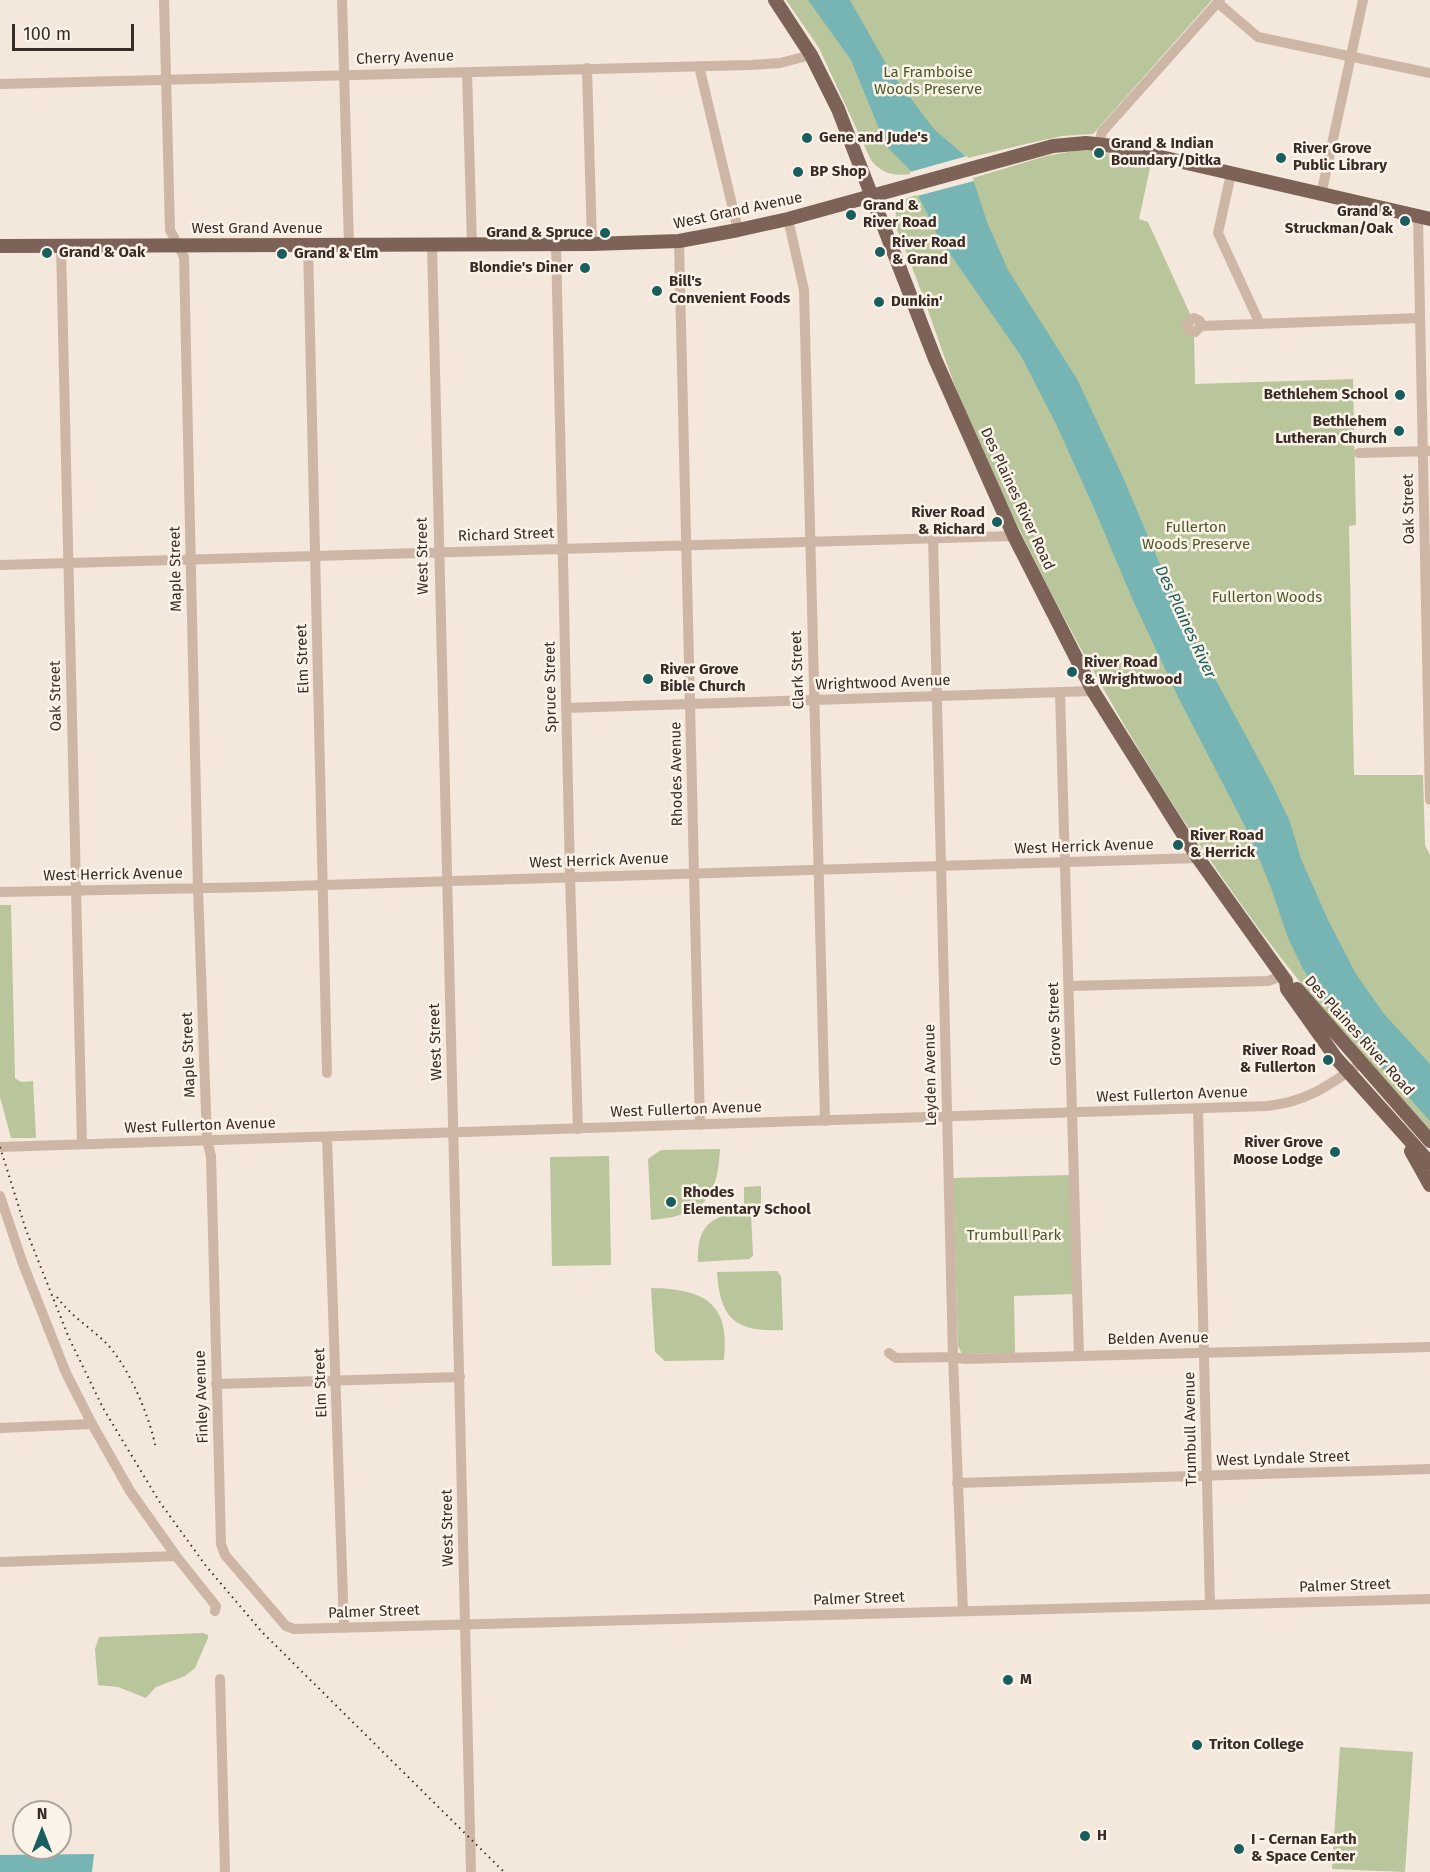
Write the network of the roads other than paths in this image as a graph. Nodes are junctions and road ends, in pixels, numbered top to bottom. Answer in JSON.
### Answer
{"nodes":[{"id":1,"x":164,"y":0,"type":"edge"},
{"id":2,"x":342,"y":0,"type":"edge"},
{"id":3,"x":775,"y":0,"type":"edge"},
{"id":4,"x":1363,"y":0,"type":"edge"},
{"id":5,"x":1219,"y":2,"type":"edge"},
{"id":6,"x":811,"y":56,"type":"junction"},
{"id":7,"x":1350,"y":56,"type":"junction"},
{"id":8,"x":699,"y":66,"type":"junction"},
{"id":9,"x":587,"y":68,"type":"junction"},
{"id":10,"x":467,"y":72,"type":"junction"},
{"id":11,"x":1430,"y":73,"type":"edge"},
{"id":12,"x":345,"y":75,"type":"junction"},
{"id":13,"x":166,"y":80,"type":"junction"},
{"id":14,"x":0,"y":84,"type":"edge"},
{"id":15,"x":1099,"y":143,"type":"junction"},
{"id":16,"x":1231,"y":174,"type":"junction"},
{"id":17,"x":1321,"y":195,"type":"junction"},
{"id":18,"x":873,"y":196,"type":"junction"},
{"id":19,"x":1424,"y":218,"type":"edge"},
{"id":20,"x":788,"y":219,"type":"junction"},
{"id":21,"x":738,"y":231,"type":"junction"},
{"id":22,"x":680,"y":242,"type":"junction"},
{"id":23,"x":556,"y":244,"type":"junction"},
{"id":24,"x":592,"y":244,"type":"junction"},
{"id":25,"x":309,"y":245,"type":"junction"},
{"id":26,"x":349,"y":245,"type":"junction"},
{"id":27,"x":432,"y":245,"type":"junction"},
{"id":28,"x":472,"y":245,"type":"junction"},
{"id":29,"x":0,"y":246,"type":"edge"},
{"id":30,"x":61,"y":246,"type":"junction"},
{"id":31,"x":177,"y":246,"type":"junction"},
{"id":32,"x":1420,"y":318,"type":"junction"},
{"id":33,"x":1260,"y":324,"type":"junction"},
{"id":34,"x":1201,"y":326,"type":"dead end"},
{"id":35,"x":1426,"y":452,"type":"edge"},
{"id":36,"x":1359,"y":453,"type":"dead end"},
{"id":37,"x":1427,"y":528,"type":"edge"},
{"id":38,"x":1014,"y":536,"type":"junction"},
{"id":39,"x":933,"y":538,"type":"junction"},
{"id":40,"x":809,"y":542,"type":"junction"},
{"id":41,"x":687,"y":545,"type":"junction"},
{"id":42,"x":562,"y":549,"type":"junction"},
{"id":43,"x":438,"y":552,"type":"junction"},
{"id":44,"x":315,"y":556,"type":"junction"},
{"id":45,"x":191,"y":559,"type":"junction"},
{"id":46,"x":68,"y":563,"type":"junction"},
{"id":47,"x":0,"y":565,"type":"edge"},
{"id":48,"x":1093,"y":691,"type":"junction"},
{"id":49,"x":1060,"y":692,"type":"junction"},
{"id":50,"x":937,"y":696,"type":"junction"},
{"id":51,"x":814,"y":700,"type":"junction"},
{"id":52,"x":690,"y":704,"type":"junction"},
{"id":53,"x":566,"y":708,"type":"junction"},
{"id":54,"x":1430,"y":800,"type":"edge"},
{"id":55,"x":1198,"y":858,"type":"junction"},
{"id":56,"x":1065,"y":862,"type":"junction"},
{"id":57,"x":942,"y":866,"type":"junction"},
{"id":58,"x":817,"y":870,"type":"junction"},
{"id":59,"x":694,"y":873,"type":"junction"},
{"id":60,"x":570,"y":877,"type":"junction"},
{"id":61,"x":447,"y":881,"type":"junction"},
{"id":62,"x":324,"y":884,"type":"junction"},
{"id":63,"x":198,"y":888,"type":"junction"},
{"id":64,"x":76,"y":891,"type":"junction"},
{"id":65,"x":0,"y":892,"type":"edge"},
{"id":66,"x":1284,"y":979,"type":"junction"},
{"id":67,"x":1069,"y":986,"type":"junction"},
{"id":68,"x":1361,"y":1063,"type":"junction"},
{"id":69,"x":1348,"y":1072,"type":"junction"},
{"id":70,"x":327,"y":1073,"type":"dead end"},
{"id":71,"x":1198,"y":1109,"type":"junction"},
{"id":72,"x":1073,"y":1113,"type":"junction"},
{"id":73,"x":947,"y":1117,"type":"junction"},
{"id":74,"x":825,"y":1121,"type":"junction"},
{"id":75,"x":700,"y":1125,"type":"junction"},
{"id":76,"x":578,"y":1129,"type":"junction"},
{"id":77,"x":1400,"y":1131,"type":"junction"},
{"id":78,"x":454,"y":1133,"type":"junction"},
{"id":79,"x":327,"y":1137,"type":"junction"},
{"id":80,"x":207,"y":1140,"type":"junction"},
{"id":81,"x":1430,"y":1141,"type":"edge"},
{"id":82,"x":82,"y":1144,"type":"junction"},
{"id":83,"x":0,"y":1147,"type":"edge"},
{"id":84,"x":1430,"y":1163,"type":"edge"},
{"id":85,"x":1430,"y":1185,"type":"edge"},
{"id":86,"x":0,"y":1196,"type":"edge"},
{"id":87,"x":1430,"y":1347,"type":"edge"},
{"id":88,"x":889,"y":1353,"type":"dead end"},
{"id":89,"x":1204,"y":1353,"type":"junction"},
{"id":90,"x":1079,"y":1356,"type":"junction"},
{"id":91,"x":954,"y":1357,"type":"junction"},
{"id":92,"x":460,"y":1377,"type":"junction"},
{"id":93,"x":336,"y":1381,"type":"junction"},
{"id":94,"x":216,"y":1384,"type":"junction"},
{"id":95,"x":92,"y":1424,"type":"junction"},
{"id":96,"x":0,"y":1428,"type":"edge"},
{"id":97,"x":1430,"y":1469,"type":"edge"},
{"id":98,"x":1207,"y":1476,"type":"junction"},
{"id":99,"x":957,"y":1483,"type":"junction"},
{"id":100,"x":176,"y":1556,"type":"junction"},
{"id":101,"x":0,"y":1562,"type":"edge"},
{"id":102,"x":1430,"y":1599,"type":"edge"},
{"id":103,"x":1210,"y":1605,"type":"junction"},
{"id":104,"x":215,"y":1611,"type":"dead end"},
{"id":105,"x":963,"y":1611,"type":"junction"},
{"id":106,"x":466,"y":1624,"type":"junction"},
{"id":107,"x":344,"y":1628,"type":"junction"},
{"id":108,"x":290,"y":1629,"type":"joint"},
{"id":109,"x":220,"y":1679,"type":"dead end"},
{"id":110,"x":225,"y":1872,"type":"edge"},
{"id":111,"x":471,"y":1872,"type":"edge"}],
"edges":[{"from":1,"to":13,"type":"street","name":"Maple Street"},
{"from":2,"to":12,"type":"street"},
{"from":3,"to":6,"type":"main road","name":"Des Plaines River Road"},
{"from":4,"to":7,"type":"street"},
{"from":5,"to":7,"type":"street"},
{"from":5,"to":15,"type":"street"},
{"from":6,"to":8,"type":"street","name":"Cherry Avenue"},
{"from":6,"to":18,"type":"main road","name":"Des Plaines River Road"},
{"from":7,"to":11,"type":"street"},
{"from":7,"to":17,"type":"street"},
{"from":8,"to":9,"type":"street","name":"Cherry Avenue"},
{"from":8,"to":21,"type":"street"},
{"from":9,"to":10,"type":"street","name":"Cherry Avenue"},
{"from":9,"to":24,"type":"street"},
{"from":10,"to":12,"type":"street","name":"Cherry Avenue"},
{"from":10,"to":28,"type":"street"},
{"from":12,"to":13,"type":"street","name":"Cherry Avenue"},
{"from":12,"to":26,"type":"street"},
{"from":13,"to":14,"type":"street","name":"Cherry Avenue"},
{"from":13,"to":31,"type":"street","name":"Maple Street"},
{"from":15,"to":16,"type":"main road","name":"West Grand Avenue"},
{"from":15,"to":18,"type":"main road","name":"West Grand Avenue"},
{"from":16,"to":17,"type":"main road","name":"West Grand Avenue"},
{"from":16,"to":33,"type":"street"},
{"from":17,"to":19,"type":"main road","name":"West Grand Avenue"},
{"from":18,"to":20,"type":"main road","name":"West Grand Avenue"},
{"from":18,"to":38,"type":"main road","name":"Des Plaines River Road"},
{"from":19,"to":32,"type":"street","name":"Oak Street"},
{"from":20,"to":21,"type":"main road","name":"West Grand Avenue"},
{"from":20,"to":40,"type":"street","name":"Clark Street"},
{"from":21,"to":22,"type":"main road","name":"West Grand Avenue"},
{"from":22,"to":24,"type":"main road","name":"West Grand Avenue"},
{"from":22,"to":41,"type":"street","name":"Rhodes Avenue"},
{"from":23,"to":24,"type":"main road","name":"West Grand Avenue"},
{"from":23,"to":28,"type":"main road","name":"West Grand Avenue"},
{"from":23,"to":42,"type":"street","name":"Spruce Street"},
{"from":25,"to":26,"type":"main road","name":"West Grand Avenue"},
{"from":25,"to":31,"type":"main road","name":"West Grand Avenue"},
{"from":25,"to":44,"type":"street","name":"Elm Street"},
{"from":26,"to":27,"type":"main road","name":"West Grand Avenue"},
{"from":27,"to":28,"type":"main road","name":"West Grand Avenue"},
{"from":27,"to":43,"type":"street","name":"West Street"},
{"from":29,"to":30,"type":"main road","name":"West Grand Avenue"},
{"from":30,"to":31,"type":"main road","name":"West Grand Avenue"},
{"from":30,"to":46,"type":"street","name":"Oak Street"},
{"from":31,"to":45,"type":"street","name":"Maple Street"},
{"from":32,"to":33,"type":"street"},
{"from":32,"to":35,"type":"street","name":"Oak Street"},
{"from":33,"to":34,"type":"street"},
{"from":35,"to":36,"type":"street"},
{"from":35,"to":37,"type":"street","name":"Oak Street"},
{"from":37,"to":54,"type":"street","name":"Oak Street"},
{"from":38,"to":39,"type":"street","name":"Richard Street"},
{"from":38,"to":48,"type":"main road","name":"Des Plaines River Road"},
{"from":39,"to":40,"type":"street","name":"Richard Street"},
{"from":39,"to":50,"type":"street","name":"Leyden Avenue"},
{"from":40,"to":41,"type":"street","name":"Richard Street"},
{"from":40,"to":51,"type":"street","name":"Clark Street"},
{"from":41,"to":42,"type":"street","name":"Richard Street"},
{"from":41,"to":52,"type":"street","name":"Rhodes Avenue"},
{"from":42,"to":43,"type":"street","name":"Richard Street"},
{"from":42,"to":53,"type":"street","name":"Spruce Street"},
{"from":43,"to":44,"type":"street","name":"Richard Street"},
{"from":43,"to":61,"type":"street","name":"West Street"},
{"from":44,"to":45,"type":"street","name":"Richard Street"},
{"from":44,"to":62,"type":"street","name":"Elm Street"},
{"from":45,"to":46,"type":"street","name":"Richard Street"},
{"from":45,"to":63,"type":"street","name":"Maple Street"},
{"from":46,"to":47,"type":"street","name":"Richard Street"},
{"from":46,"to":64,"type":"street","name":"Oak Street"},
{"from":48,"to":49,"type":"street","name":"Wrightwood Avenue"},
{"from":48,"to":55,"type":"main road","name":"Des Plaines River Road"},
{"from":49,"to":50,"type":"street","name":"Wrightwood Avenue"},
{"from":49,"to":56,"type":"street","name":"Grove Street"},
{"from":50,"to":51,"type":"street","name":"Wrightwood Avenue"},
{"from":50,"to":57,"type":"street","name":"Leyden Avenue"},
{"from":51,"to":52,"type":"street","name":"Wrightwood Avenue"},
{"from":51,"to":58,"type":"street","name":"Clark Street"},
{"from":52,"to":53,"type":"street","name":"Wrightwood Avenue"},
{"from":52,"to":59,"type":"street","name":"Rhodes Avenue"},
{"from":53,"to":60,"type":"street","name":"Spruce Street"},
{"from":55,"to":56,"type":"street","name":"West Herrick Avenue"},
{"from":55,"to":66,"type":"main road","name":"Des Plaines River Road"},
{"from":56,"to":57,"type":"street","name":"West Herrick Avenue"},
{"from":56,"to":67,"type":"street","name":"Grove Street"},
{"from":57,"to":58,"type":"street","name":"West Herrick Avenue"},
{"from":57,"to":73,"type":"street","name":"Leyden Avenue"},
{"from":58,"to":59,"type":"street","name":"West Herrick Avenue"},
{"from":58,"to":74,"type":"street","name":"Clark Street"},
{"from":59,"to":60,"type":"street","name":"West Herrick Avenue"},
{"from":59,"to":75,"type":"street","name":"Rhodes Avenue"},
{"from":60,"to":61,"type":"street","name":"West Herrick Avenue"},
{"from":60,"to":76,"type":"street","name":"Spruce Street"},
{"from":61,"to":62,"type":"street","name":"West Herrick Avenue"},
{"from":61,"to":78,"type":"street","name":"West Street"},
{"from":62,"to":63,"type":"street","name":"West Herrick Avenue"},
{"from":62,"to":70,"type":"street","name":"Elm Street"},
{"from":63,"to":64,"type":"street","name":"West Herrick Avenue"},
{"from":63,"to":80,"type":"street","name":"Maple Street"},
{"from":64,"to":65,"type":"street","name":"West Herrick Avenue"},
{"from":64,"to":82,"type":"street","name":"Oak Street"},
{"from":66,"to":67,"type":"street"},
{"from":66,"to":68,"type":"main road","name":"Des Plaines River Road"},
{"from":66,"to":69,"type":"main road","name":"Des Plaines River Road"},
{"from":67,"to":72,"type":"street","name":"Grove Street"},
{"from":68,"to":69,"type":"street","name":"West Fullerton Avenue"},
{"from":68,"to":81,"type":"main road","name":"Des Plaines River Road"},
{"from":69,"to":71,"type":"street","name":"West Fullerton Avenue"},
{"from":69,"to":77,"type":"main road","name":"Des Plaines River Road"},
{"from":71,"to":72,"type":"street","name":"West Fullerton Avenue"},
{"from":71,"to":89,"type":"street","name":"Trumbull Avenue"},
{"from":72,"to":73,"type":"street","name":"West Fullerton Avenue"},
{"from":72,"to":90,"type":"street","name":"Grove Street"},
{"from":73,"to":74,"type":"street","name":"West Fullerton Avenue"},
{"from":73,"to":91,"type":"street","name":"Leyden Avenue"},
{"from":74,"to":75,"type":"street","name":"West Fullerton Avenue"},
{"from":75,"to":76,"type":"street","name":"West Fullerton Avenue"},
{"from":76,"to":78,"type":"street","name":"West Fullerton Avenue"},
{"from":77,"to":84,"type":"main road","name":"Des Plaines River Road"},
{"from":77,"to":85,"type":"main road"},
{"from":78,"to":79,"type":"street","name":"West Fullerton Avenue"},
{"from":78,"to":92,"type":"street","name":"West Street"},
{"from":79,"to":80,"type":"street","name":"West Fullerton Avenue"},
{"from":79,"to":93,"type":"street","name":"Elm Street"},
{"from":80,"to":82,"type":"street","name":"West Fullerton Avenue"},
{"from":80,"to":94,"type":"street","name":"Finley Avenue"},
{"from":82,"to":83,"type":"street","name":"West Fullerton Avenue"},
{"from":86,"to":95,"type":"street"},
{"from":87,"to":89,"type":"street","name":"Belden Avenue"},
{"from":88,"to":91,"type":"street","name":"Belden Avenue"},
{"from":89,"to":90,"type":"street","name":"Belden Avenue"},
{"from":89,"to":98,"type":"street","name":"Trumbull Avenue"},
{"from":90,"to":91,"type":"street","name":"Belden Avenue"},
{"from":91,"to":99,"type":"street","name":"Leyden Avenue"},
{"from":92,"to":93,"type":"street"},
{"from":92,"to":106,"type":"street","name":"West Street"},
{"from":93,"to":94,"type":"street"},
{"from":93,"to":107,"type":"street","name":"Elm Street"},
{"from":94,"to":108,"type":"street","name":"Finley Avenue"},
{"from":95,"to":96,"type":"street"},
{"from":95,"to":100,"type":"street"},
{"from":97,"to":98,"type":"street","name":"West Lyndale Street"},
{"from":98,"to":99,"type":"street","name":"West Lyndale Street"},
{"from":98,"to":103,"type":"street","name":"Trumbull Avenue"},
{"from":99,"to":105,"type":"street","name":"Leyden Avenue"},
{"from":100,"to":101,"type":"street"},
{"from":100,"to":104,"type":"street"},
{"from":102,"to":103,"type":"street","name":"Palmer Street"},
{"from":103,"to":105,"type":"street","name":"Palmer Street"},
{"from":105,"to":106,"type":"street","name":"Palmer Street"},
{"from":106,"to":107,"type":"street","name":"Palmer Street"},
{"from":106,"to":111,"type":"street","name":"West Street"},
{"from":107,"to":108,"type":"street","name":"Palmer Street"},
{"from":109,"to":110,"type":"street"}]}
